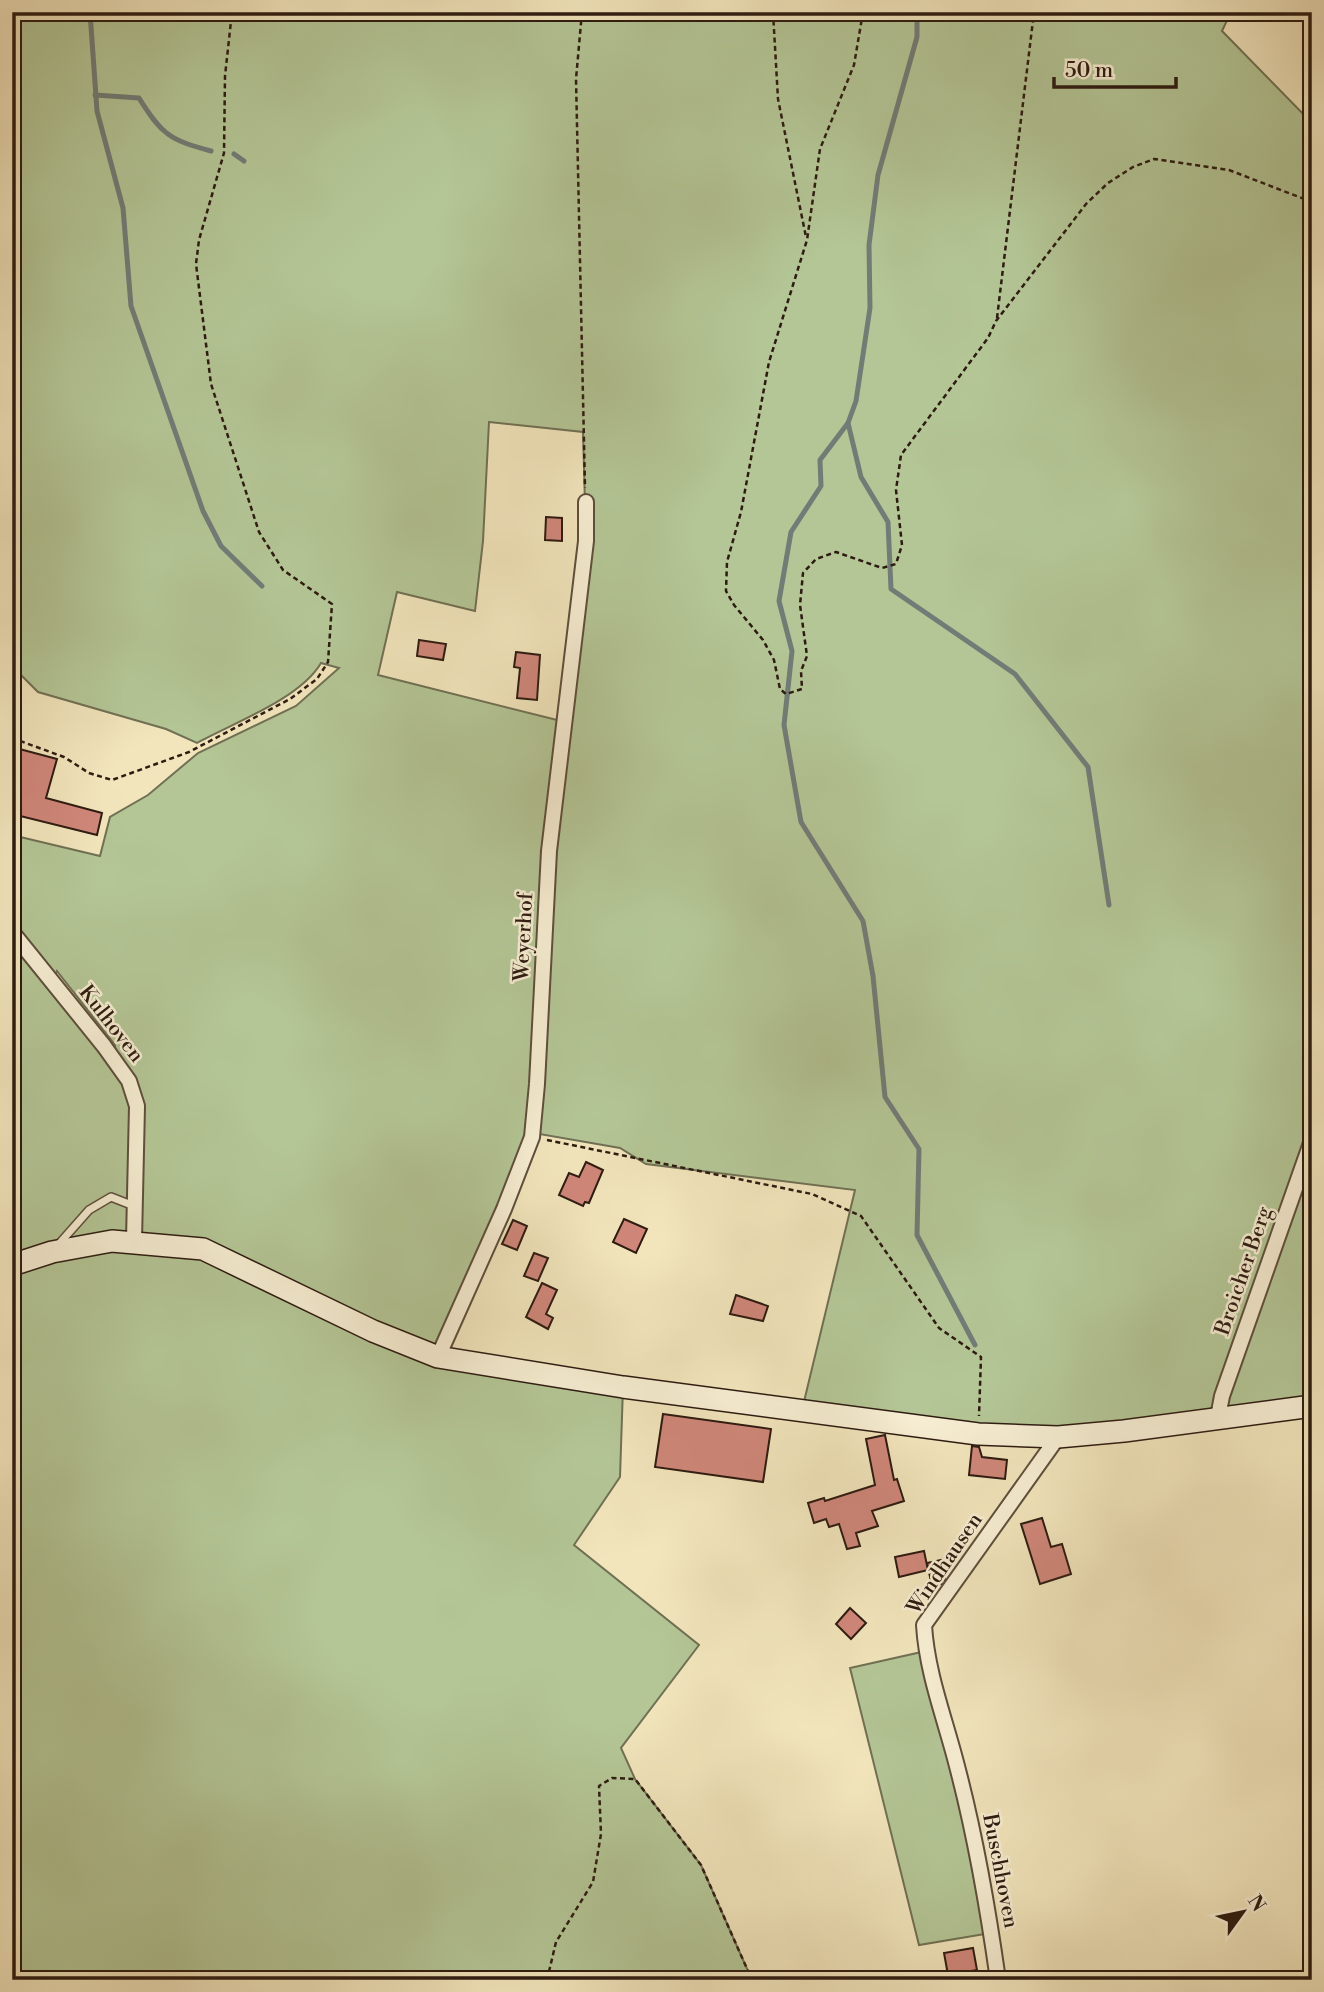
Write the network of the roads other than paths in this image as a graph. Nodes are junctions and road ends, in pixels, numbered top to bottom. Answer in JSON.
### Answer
{"nodes":[{"id":1,"x":586,"y":502,"type":"road end"},
{"id":2,"x":12,"y":932,"type":"edge"},
{"id":3,"x":1312,"y":1140,"type":"edge"},
{"id":4,"x":135,"y":1206,"type":"junction"},
{"id":5,"x":134,"y":1240,"type":"junction"},
{"id":6,"x":52,"y":1252,"type":"junction"},
{"id":7,"x":12,"y":1265,"type":"edge"},
{"id":8,"x":438,"y":1357,"type":"junction"},
{"id":9,"x":1312,"y":1406,"type":"edge"},
{"id":10,"x":1218,"y":1416,"type":"junction"},
{"id":11,"x":1058,"y":1437,"type":"junction"},
{"id":12,"x":958,"y":1770,"type":"joint"},
{"id":13,"x":998,"y":1980,"type":"edge"}],
"edges":[{"from":1,"to":8,"type":"street","name":"Weyerhof"},
{"from":2,"to":4,"type":"street","name":"Kulhoven"},
{"from":3,"to":10,"type":"street","name":"Broicher Berg"},
{"from":4,"to":5,"type":"street","name":"Kulhoven"},
{"from":4,"to":6,"type":"lane"},
{"from":5,"to":6,"type":"street"},
{"from":5,"to":8,"type":"street"},
{"from":6,"to":7,"type":"street"},
{"from":8,"to":11,"type":"street"},
{"from":9,"to":10,"type":"street"},
{"from":10,"to":11,"type":"street"},
{"from":11,"to":12,"type":"street","name":"Windhausen"},
{"from":12,"to":13,"type":"street","name":"Buschhoven"}]}
